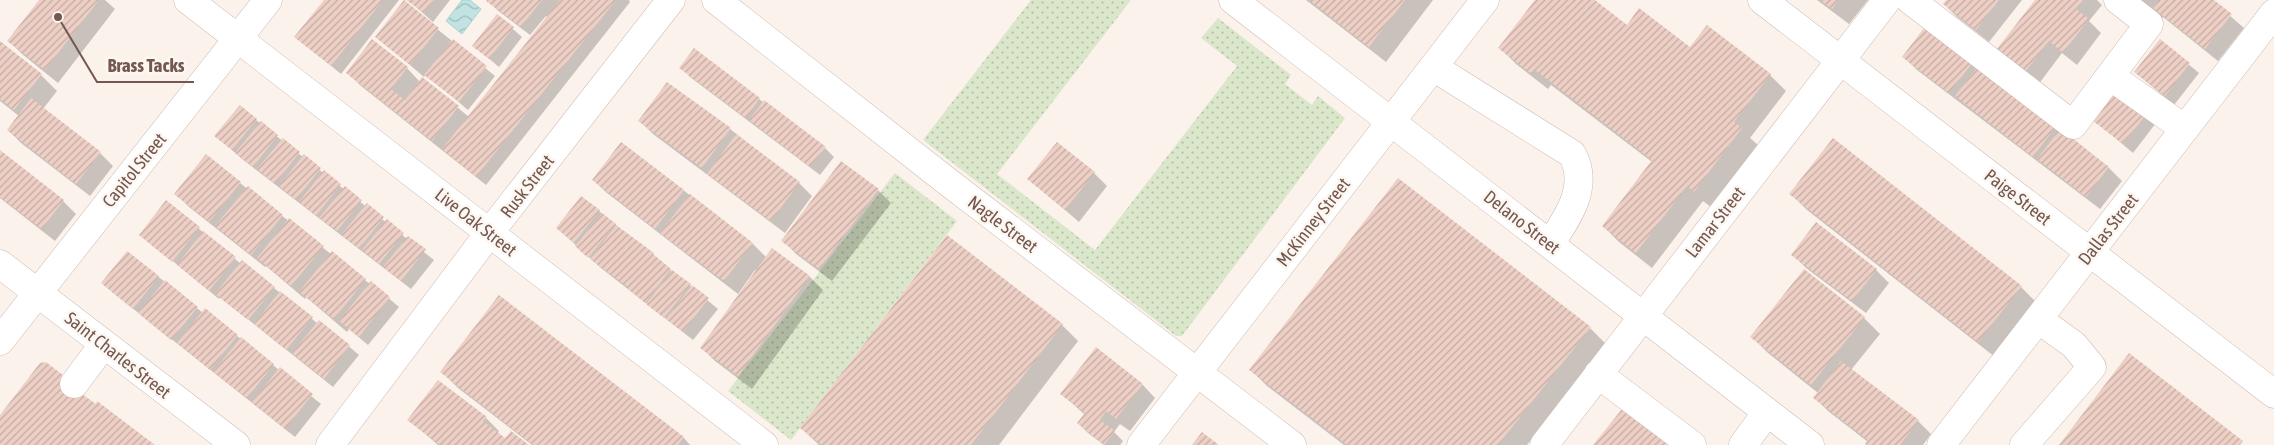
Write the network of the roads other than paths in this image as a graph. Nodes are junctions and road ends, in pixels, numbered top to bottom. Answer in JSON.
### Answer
{"nodes":[{"id":1,"x":188,"y":0,"type":"edge"},
{"id":2,"x":268,"y":0,"type":"edge"},
{"id":3,"x":671,"y":0,"type":"edge"},
{"id":4,"x":716,"y":0,"type":"edge"},
{"id":5,"x":1234,"y":0,"type":"edge"},
{"id":6,"x":1485,"y":0,"type":"edge"},
{"id":7,"x":1762,"y":0,"type":"edge"},
{"id":8,"x":1887,"y":0,"type":"edge"},
{"id":9,"x":1910,"y":0,"type":"edge"},
{"id":10,"x":2118,"y":0,"type":"edge"},
{"id":11,"x":2274,"y":13,"type":"edge"},
{"id":12,"x":238,"y":39,"type":"junction"},
{"id":13,"x":1840,"y":61,"type":"junction"},
{"id":14,"x":1433,"y":67,"type":"junction"},
{"id":15,"x":2110,"y":76,"type":"junction"},
{"id":16,"x":1391,"y":122,"type":"junction"},
{"id":17,"x":2185,"y":129,"type":"junction"},
{"id":18,"x":490,"y":232,"type":"junction"},
{"id":19,"x":1550,"y":244,"type":"junction"},
{"id":20,"x":2090,"y":252,"type":"junction"},
{"id":21,"x":0,"y":264,"type":"edge"},
{"id":22,"x":36,"y":292,"type":"junction"},
{"id":23,"x":1643,"y":316,"type":"junction"},
{"id":24,"x":2038,"y":319,"type":"junction"},
{"id":25,"x":0,"y":341,"type":"edge"},
{"id":26,"x":104,"y":344,"type":"junction"},
{"id":27,"x":1197,"y":373,"type":"junction"},
{"id":28,"x":1598,"y":374,"type":"junction"},
{"id":29,"x":74,"y":384,"type":"dead end"},
{"id":30,"x":2274,"y":394,"type":"edge"},
{"id":31,"x":1767,"y":412,"type":"junction"},
{"id":32,"x":236,"y":445,"type":"edge"},
{"id":33,"x":330,"y":445,"type":"edge"},
{"id":34,"x":764,"y":445,"type":"edge"},
{"id":35,"x":1142,"y":445,"type":"edge"},
{"id":36,"x":1292,"y":445,"type":"edge"},
{"id":37,"x":1544,"y":445,"type":"edge"},
{"id":38,"x":1692,"y":445,"type":"edge"},
{"id":39,"x":1743,"y":445,"type":"edge"},
{"id":40,"x":1810,"y":445,"type":"edge"},
{"id":41,"x":1941,"y":445,"type":"edge"},
{"id":42,"x":2024,"y":445,"type":"edge"}],
"edges":[{"from":1,"to":12,"type":"street","name":"Live Oak Street"},
{"from":2,"to":12,"type":"street","name":"Capitol Street"},
{"from":3,"to":18,"type":"street","name":"Rusk Street"},
{"from":4,"to":27,"type":"street","name":"Nagle Street"},
{"from":5,"to":16,"type":"street","name":"Delano Street"},
{"from":6,"to":14,"type":"street","name":"McKinney Street"},
{"from":7,"to":13,"type":"street","name":"Paige Street"},
{"from":8,"to":13,"type":"street","name":"Lamar Street"},
{"from":9,"to":15,"type":"street"},
{"from":10,"to":15,"type":"street"},
{"from":11,"to":17,"type":"street","name":"Dallas Street"},
{"from":12,"to":18,"type":"street","name":"Live Oak Street"},
{"from":12,"to":22,"type":"street","name":"Capitol Street"},
{"from":13,"to":20,"type":"street","name":"Paige Street"},
{"from":13,"to":23,"type":"street","name":"Lamar Street"},
{"from":14,"to":16,"type":"street","name":"McKinney Street"},
{"from":14,"to":19,"type":"street"},
{"from":15,"to":17,"type":"street"},
{"from":16,"to":19,"type":"street","name":"Delano Street"},
{"from":16,"to":27,"type":"street","name":"McKinney Street"},
{"from":17,"to":20,"type":"street","name":"Dallas Street"},
{"from":18,"to":33,"type":"street","name":"Rusk Street"},
{"from":18,"to":34,"type":"street","name":"Live Oak Street"},
{"from":19,"to":23,"type":"street","name":"Delano Street"},
{"from":20,"to":24,"type":"street","name":"Dallas Street"},
{"from":20,"to":30,"type":"street","name":"Paige Street"},
{"from":21,"to":22,"type":"street","name":"Saint Charles Street"},
{"from":22,"to":25,"type":"street","name":"Capitol Street"},
{"from":22,"to":26,"type":"street","name":"Saint Charles Street"},
{"from":23,"to":28,"type":"street","name":"Lamar Street"},
{"from":23,"to":31,"type":"street","name":"Delano Street"},
{"from":24,"to":41,"type":"street","name":"Dallas Street"},
{"from":24,"to":42,"type":"street"},
{"from":26,"to":29,"type":"street"},
{"from":26,"to":32,"type":"street","name":"Saint Charles Street"},
{"from":27,"to":35,"type":"street","name":"McKinney Street"},
{"from":27,"to":36,"type":"street","name":"Nagle Street"},
{"from":28,"to":37,"type":"street","name":"Lamar Street"},
{"from":28,"to":38,"type":"street"},
{"from":31,"to":39,"type":"street"},
{"from":31,"to":40,"type":"street","name":"Delano Street"}]}
